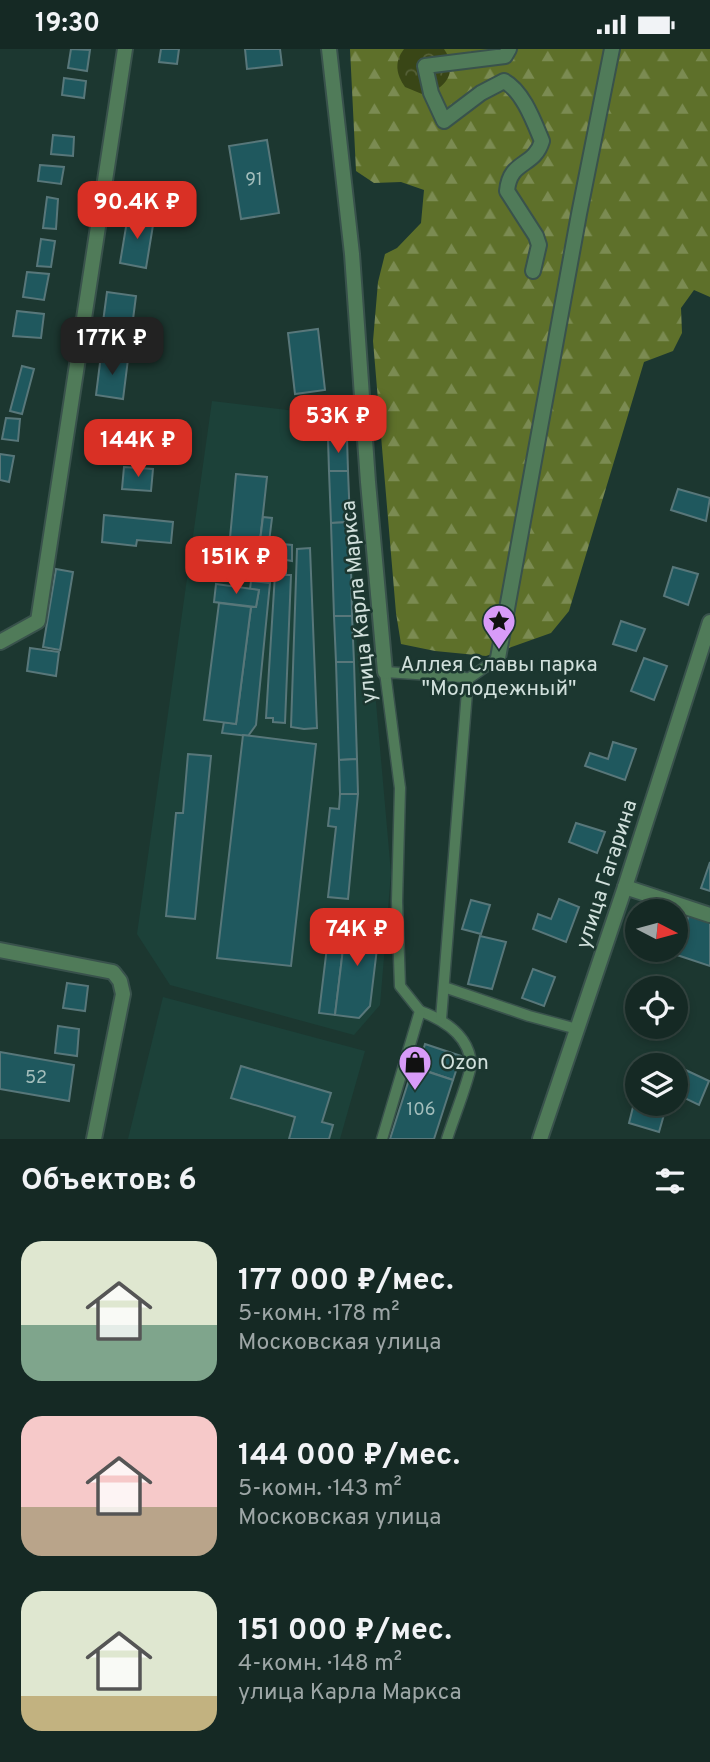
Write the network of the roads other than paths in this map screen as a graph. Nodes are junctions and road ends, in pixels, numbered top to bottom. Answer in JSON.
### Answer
{"nodes":[{"id":1,"x":125,"y":49,"type":"edge"},
{"id":2,"x":329,"y":49,"type":"edge"},
{"id":3,"x":509,"y":49,"type":"edge"},
{"id":4,"x":612,"y":49,"type":"edge"},
{"id":5,"x":533,"y":271,"type":"dead end"},
{"id":6,"x":710,"y":622,"type":"edge"},
{"id":7,"x":0,"y":642,"type":"edge"},
{"id":8,"x":498,"y":658,"type":"joint"},
{"id":9,"x":385,"y":672,"type":"junction"},
{"id":10,"x":468,"y":679,"type":"junction"},
{"id":11,"x":625,"y":887,"type":"junction"},
{"id":12,"x":710,"y":915,"type":"edge"},
{"id":13,"x":0,"y":950,"type":"edge"},
{"id":14,"x":444,"y":987,"type":"junction"},
{"id":15,"x":420,"y":1011,"type":"junction"},
{"id":16,"x":441,"y":1019,"type":"junction"},
{"id":17,"x":577,"y":1029,"type":"junction"},
{"id":18,"x":94,"y":1139,"type":"edge"},
{"id":19,"x":382,"y":1139,"type":"edge"},
{"id":20,"x":446,"y":1139,"type":"edge"},
{"id":21,"x":540,"y":1139,"type":"edge"}],
"edges":[{"from":1,"to":7,"type":"street"},
{"from":2,"to":9,"type":"street","name":"улица Карла Маркса"},
{"from":3,"to":5,"type":"street"},
{"from":4,"to":8,"type":"street"},
{"from":6,"to":11,"type":"street","name":"улица Гагарина"},
{"from":8,"to":10,"type":"lane"},
{"from":9,"to":10,"type":"lane"},
{"from":9,"to":15,"type":"lane","name":"улица Карла Маркса"},
{"from":10,"to":14,"type":"lane"},
{"from":11,"to":12,"type":"street"},
{"from":11,"to":17,"type":"street","name":"улица Гагарина"},
{"from":13,"to":18,"type":"street"},
{"from":14,"to":16,"type":"lane"},
{"from":14,"to":17,"type":"lane"},
{"from":15,"to":16,"type":"lane"},
{"from":15,"to":19,"type":"lane"},
{"from":16,"to":20,"type":"lane"},
{"from":17,"to":21,"type":"street","name":"улица Гагарина"}]}
